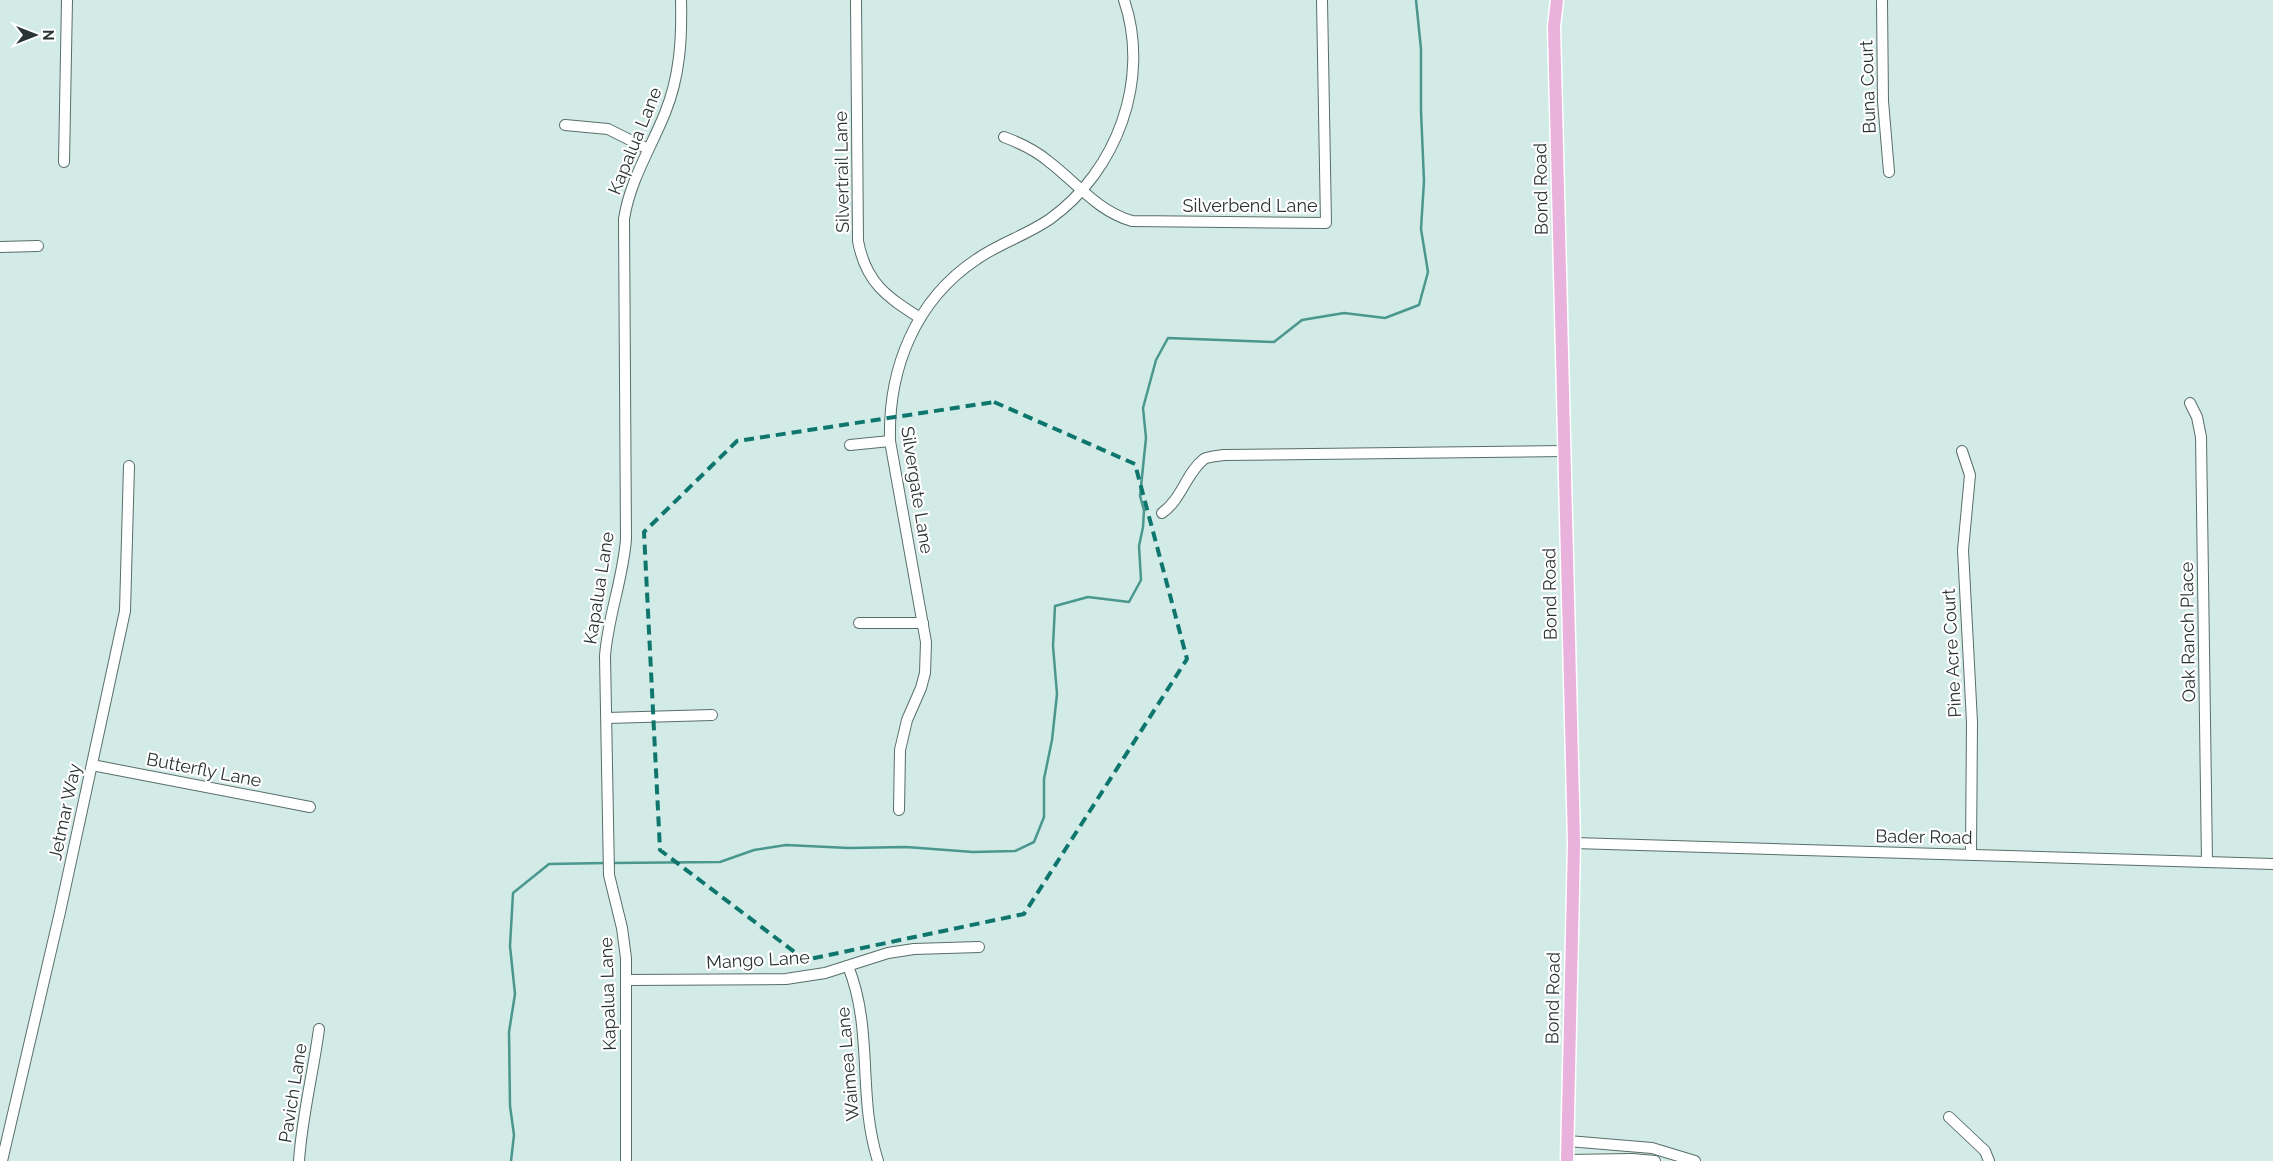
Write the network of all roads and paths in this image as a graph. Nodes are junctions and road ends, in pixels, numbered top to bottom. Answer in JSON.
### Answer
{"nodes":[{"id":1,"x":67,"y":0,"type":"edge"},
{"id":2,"x":681,"y":0,"type":"edge"},
{"id":3,"x":856,"y":0,"type":"edge"},
{"id":4,"x":1124,"y":0,"type":"edge"},
{"id":5,"x":1322,"y":0,"type":"edge"},
{"id":6,"x":1550,"y":0,"type":"edge"},
{"id":7,"x":1557,"y":0,"type":"edge"},
{"id":8,"x":1882,"y":0,"type":"edge"},
{"id":9,"x":1554,"y":27,"type":"junction"},
{"id":10,"x":565,"y":125,"type":"dead end"},
{"id":11,"x":1004,"y":137,"type":"dead end"},
{"id":12,"x":648,"y":149,"type":"junction"},
{"id":13,"x":64,"y":162,"type":"dead end"},
{"id":14,"x":1889,"y":172,"type":"dead end"},
{"id":15,"x":1082,"y":190,"type":"junction"},
{"id":16,"x":38,"y":246,"type":"dead end"},
{"id":17,"x":0,"y":247,"type":"edge"},
{"id":18,"x":920,"y":318,"type":"junction"},
{"id":19,"x":2190,"y":403,"type":"dead end"},
{"id":20,"x":890,"y":441,"type":"junction"},
{"id":21,"x":850,"y":445,"type":"dead end"},
{"id":22,"x":1564,"y":451,"type":"junction"},
{"id":23,"x":1962,"y":451,"type":"dead end"},
{"id":24,"x":129,"y":466,"type":"dead end"},
{"id":25,"x":1162,"y":512,"type":"dead end"},
{"id":26,"x":859,"y":623,"type":"dead end"},
{"id":27,"x":923,"y":623,"type":"junction"},
{"id":28,"x":712,"y":715,"type":"dead end"},
{"id":29,"x":607,"y":718,"type":"junction"},
{"id":30,"x":92,"y":765,"type":"junction"},
{"id":31,"x":310,"y":807,"type":"dead end"},
{"id":32,"x":899,"y":810,"type":"dead end"},
{"id":33,"x":1574,"y":843,"type":"junction"},
{"id":34,"x":1971,"y":854,"type":"junction"},
{"id":35,"x":2208,"y":862,"type":"junction"},
{"id":36,"x":2273,"y":864,"type":"edge"},
{"id":37,"x":979,"y":947,"type":"dead end"},
{"id":38,"x":848,"y":966,"type":"junction"},
{"id":39,"x":626,"y":980,"type":"junction"},
{"id":40,"x":319,"y":1029,"type":"dead end"},
{"id":41,"x":1949,"y":1117,"type":"dead end"},
{"id":42,"x":1568,"y":1141,"type":"junction"},
{"id":43,"x":1567,"y":1160,"type":"edge"},
{"id":44,"x":2,"y":1161,"type":"edge"},
{"id":45,"x":299,"y":1161,"type":"edge"},
{"id":46,"x":626,"y":1161,"type":"edge"},
{"id":47,"x":878,"y":1161,"type":"edge"},
{"id":48,"x":1654,"y":1161,"type":"edge"},
{"id":49,"x":1696,"y":1161,"type":"edge"},
{"id":50,"x":1990,"y":1161,"type":"edge"}],
"edges":[{"from":1,"to":13,"type":"street"},
{"from":2,"to":12,"type":"street","name":"Kapalua Lane"},
{"from":3,"to":18,"type":"street","name":"Silvertrail Lane"},
{"from":4,"to":15,"type":"street","name":"Silvergate Lane"},
{"from":5,"to":15,"type":"street","name":"Silverbend Lane"},
{"from":6,"to":9,"type":"main road","name":"Bond Road"},
{"from":7,"to":9,"type":"main road","name":"Bond Road"},
{"from":8,"to":14,"type":"street","name":"Buna Court"},
{"from":9,"to":22,"type":"main road","name":"Bond Road"},
{"from":10,"to":12,"type":"street"},
{"from":11,"to":15,"type":"street"},
{"from":12,"to":29,"type":"street","name":"Kapalua Lane"},
{"from":15,"to":18,"type":"street","name":"Silvergate Lane"},
{"from":16,"to":17,"type":"street"},
{"from":18,"to":20,"type":"street","name":"Silvergate Lane"},
{"from":19,"to":35,"type":"street","name":"Oak Ranch Place"},
{"from":20,"to":21,"type":"street"},
{"from":20,"to":27,"type":"street","name":"Silvergate Lane"},
{"from":22,"to":25,"type":"street"},
{"from":22,"to":33,"type":"main road","name":"Bond Road"},
{"from":23,"to":34,"type":"street","name":"Pine Acre Court"},
{"from":24,"to":30,"type":"street","name":"Jetmar Way"},
{"from":26,"to":27,"type":"street"},
{"from":27,"to":32,"type":"street","name":"Silvergate Lane"},
{"from":28,"to":29,"type":"street"},
{"from":29,"to":39,"type":"street","name":"Kapalua Lane"},
{"from":30,"to":31,"type":"street","name":"Butterfly Lane"},
{"from":30,"to":44,"type":"street","name":"Jetmar Way"},
{"from":33,"to":34,"type":"street","name":"Bader Road"},
{"from":33,"to":42,"type":"main road","name":"Bond Road"},
{"from":34,"to":35,"type":"street","name":"Bader Road"},
{"from":35,"to":36,"type":"street","name":"Bader Road"},
{"from":37,"to":38,"type":"street","name":"Mango Lane"},
{"from":38,"to":39,"type":"street","name":"Mango Lane"},
{"from":38,"to":47,"type":"street","name":"Waimea Lane"},
{"from":39,"to":46,"type":"street","name":"Kapalua Lane"},
{"from":40,"to":45,"type":"street","name":"Pavich Lane"},
{"from":41,"to":50,"type":"street"},
{"from":42,"to":43,"type":"main road","name":"Bond Road"},
{"from":42,"to":49,"type":"street"},
{"from":43,"to":48,"type":"street"}]}
